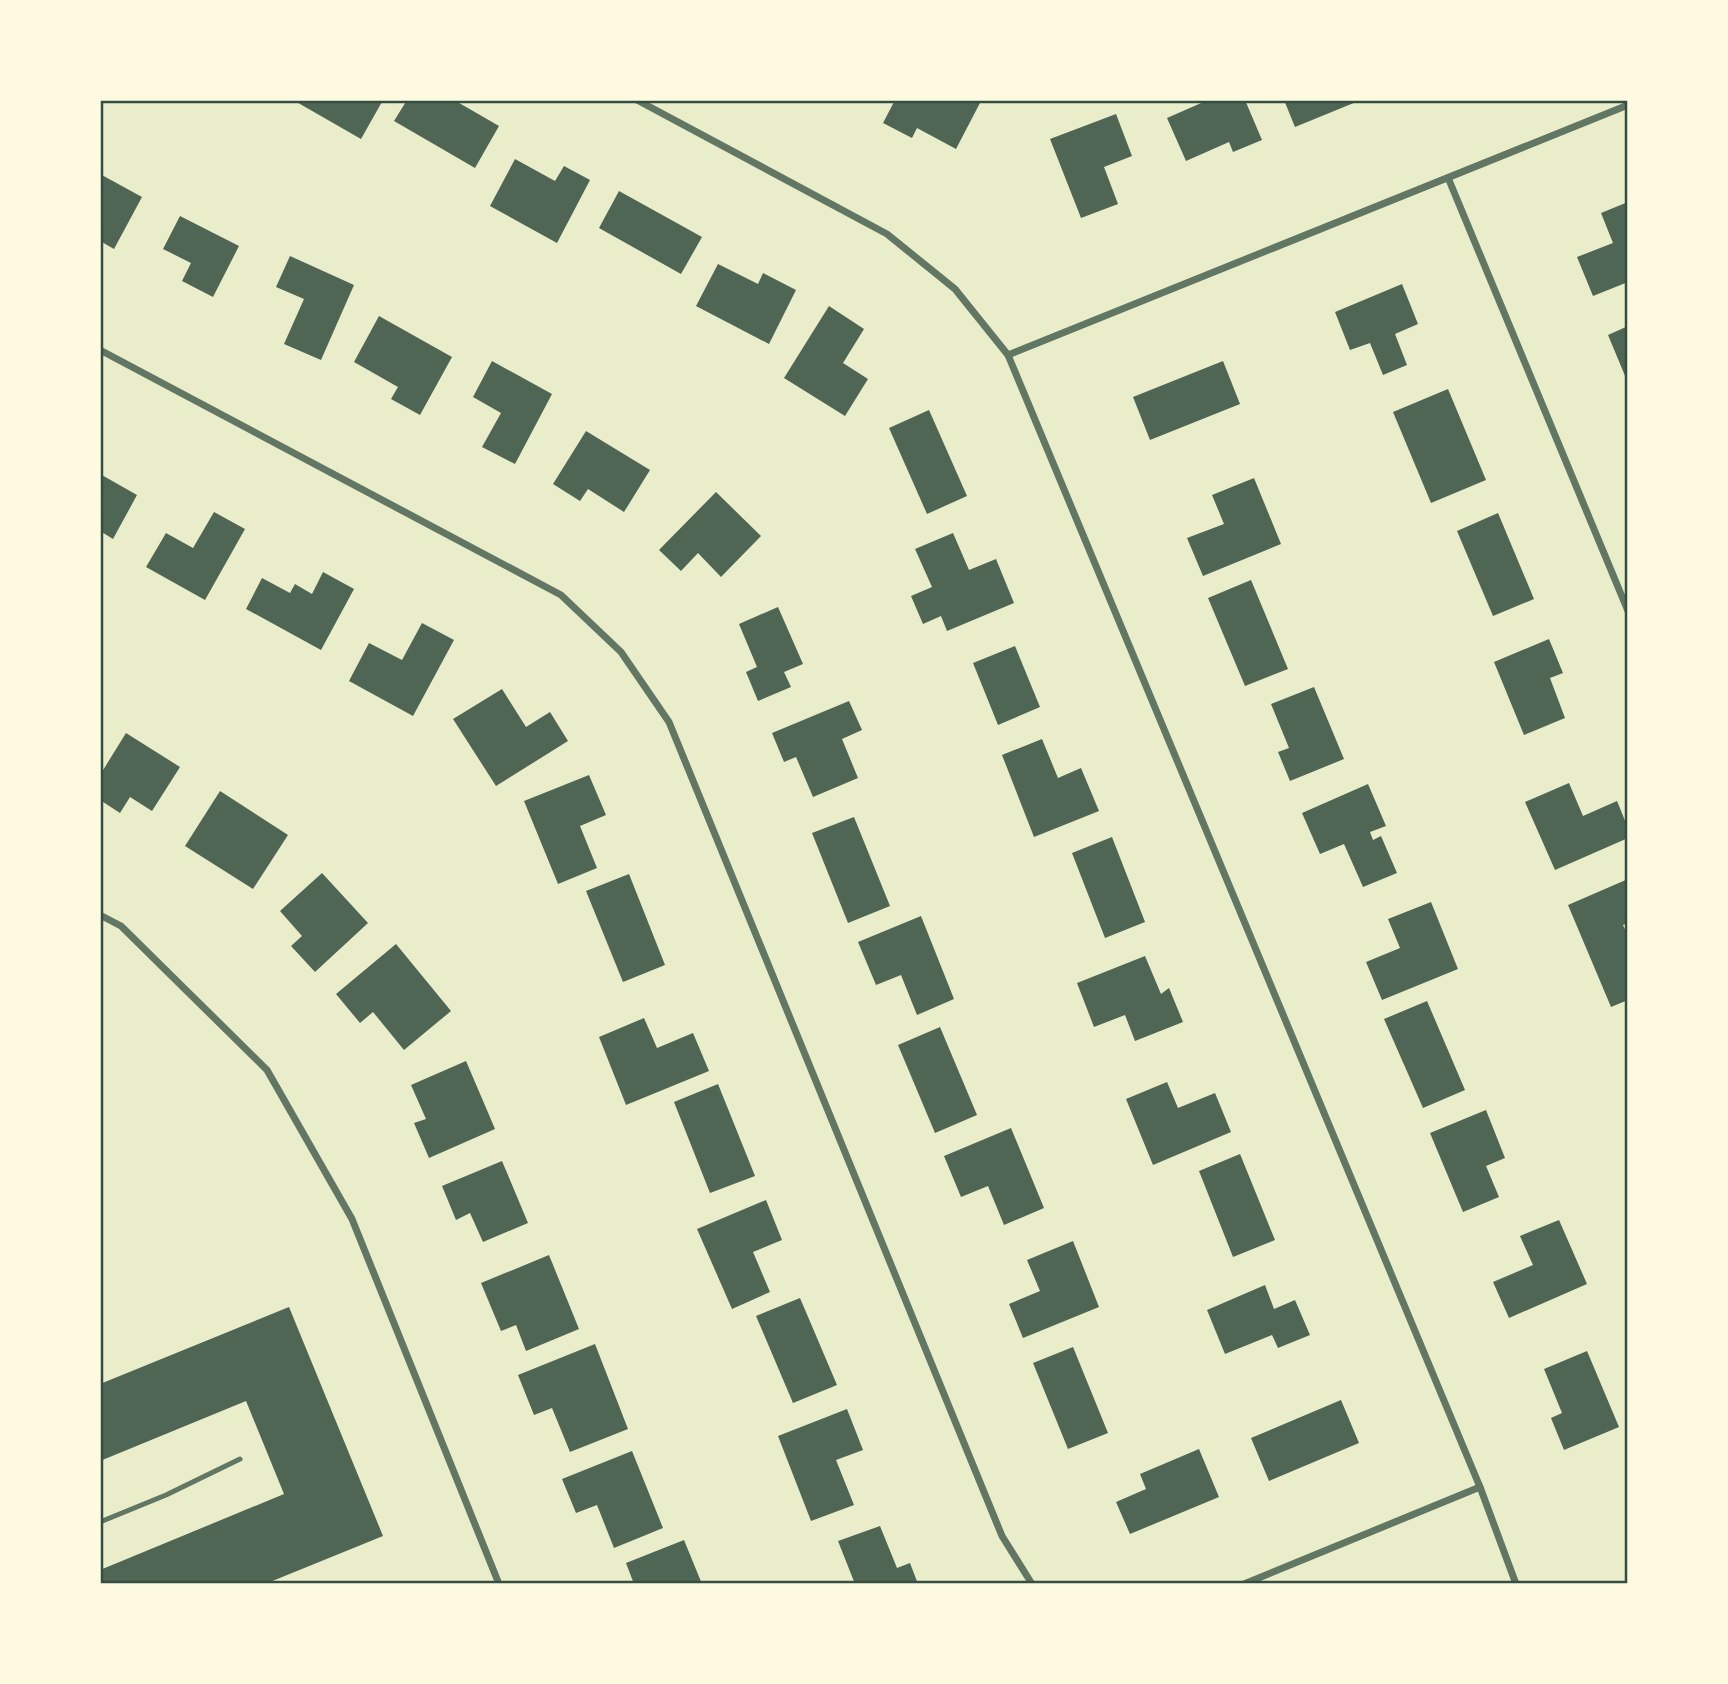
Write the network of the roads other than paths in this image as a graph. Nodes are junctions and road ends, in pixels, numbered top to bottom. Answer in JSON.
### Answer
{"nodes":[{"id":1,"x":637,"y":100,"type":"edge"},
{"id":2,"x":1628,"y":105,"type":"edge"},
{"id":3,"x":1449,"y":180,"type":"junction"},
{"id":4,"x":100,"y":350,"type":"edge"},
{"id":5,"x":1008,"y":355,"type":"junction"},
{"id":6,"x":1628,"y":611,"type":"edge"},
{"id":7,"x":100,"y":915,"type":"edge"},
{"id":8,"x":240,"y":1459,"type":"dead end"},
{"id":9,"x":1480,"y":1488,"type":"junction"},
{"id":10,"x":100,"y":1522,"type":"edge"},
{"id":11,"x":499,"y":1584,"type":"edge"},
{"id":12,"x":1032,"y":1584,"type":"edge"},
{"id":13,"x":1244,"y":1584,"type":"edge"},
{"id":14,"x":1516,"y":1584,"type":"edge"}],
"edges":[{"from":1,"to":5,"type":"street"},
{"from":2,"to":3,"type":"street"},
{"from":3,"to":5,"type":"street"},
{"from":3,"to":6,"type":"street"},
{"from":4,"to":12,"type":"street"},
{"from":5,"to":9,"type":"street"},
{"from":7,"to":11,"type":"street"},
{"from":8,"to":10,"type":"lane"},
{"from":9,"to":13,"type":"street"},
{"from":9,"to":14,"type":"street"}]}
